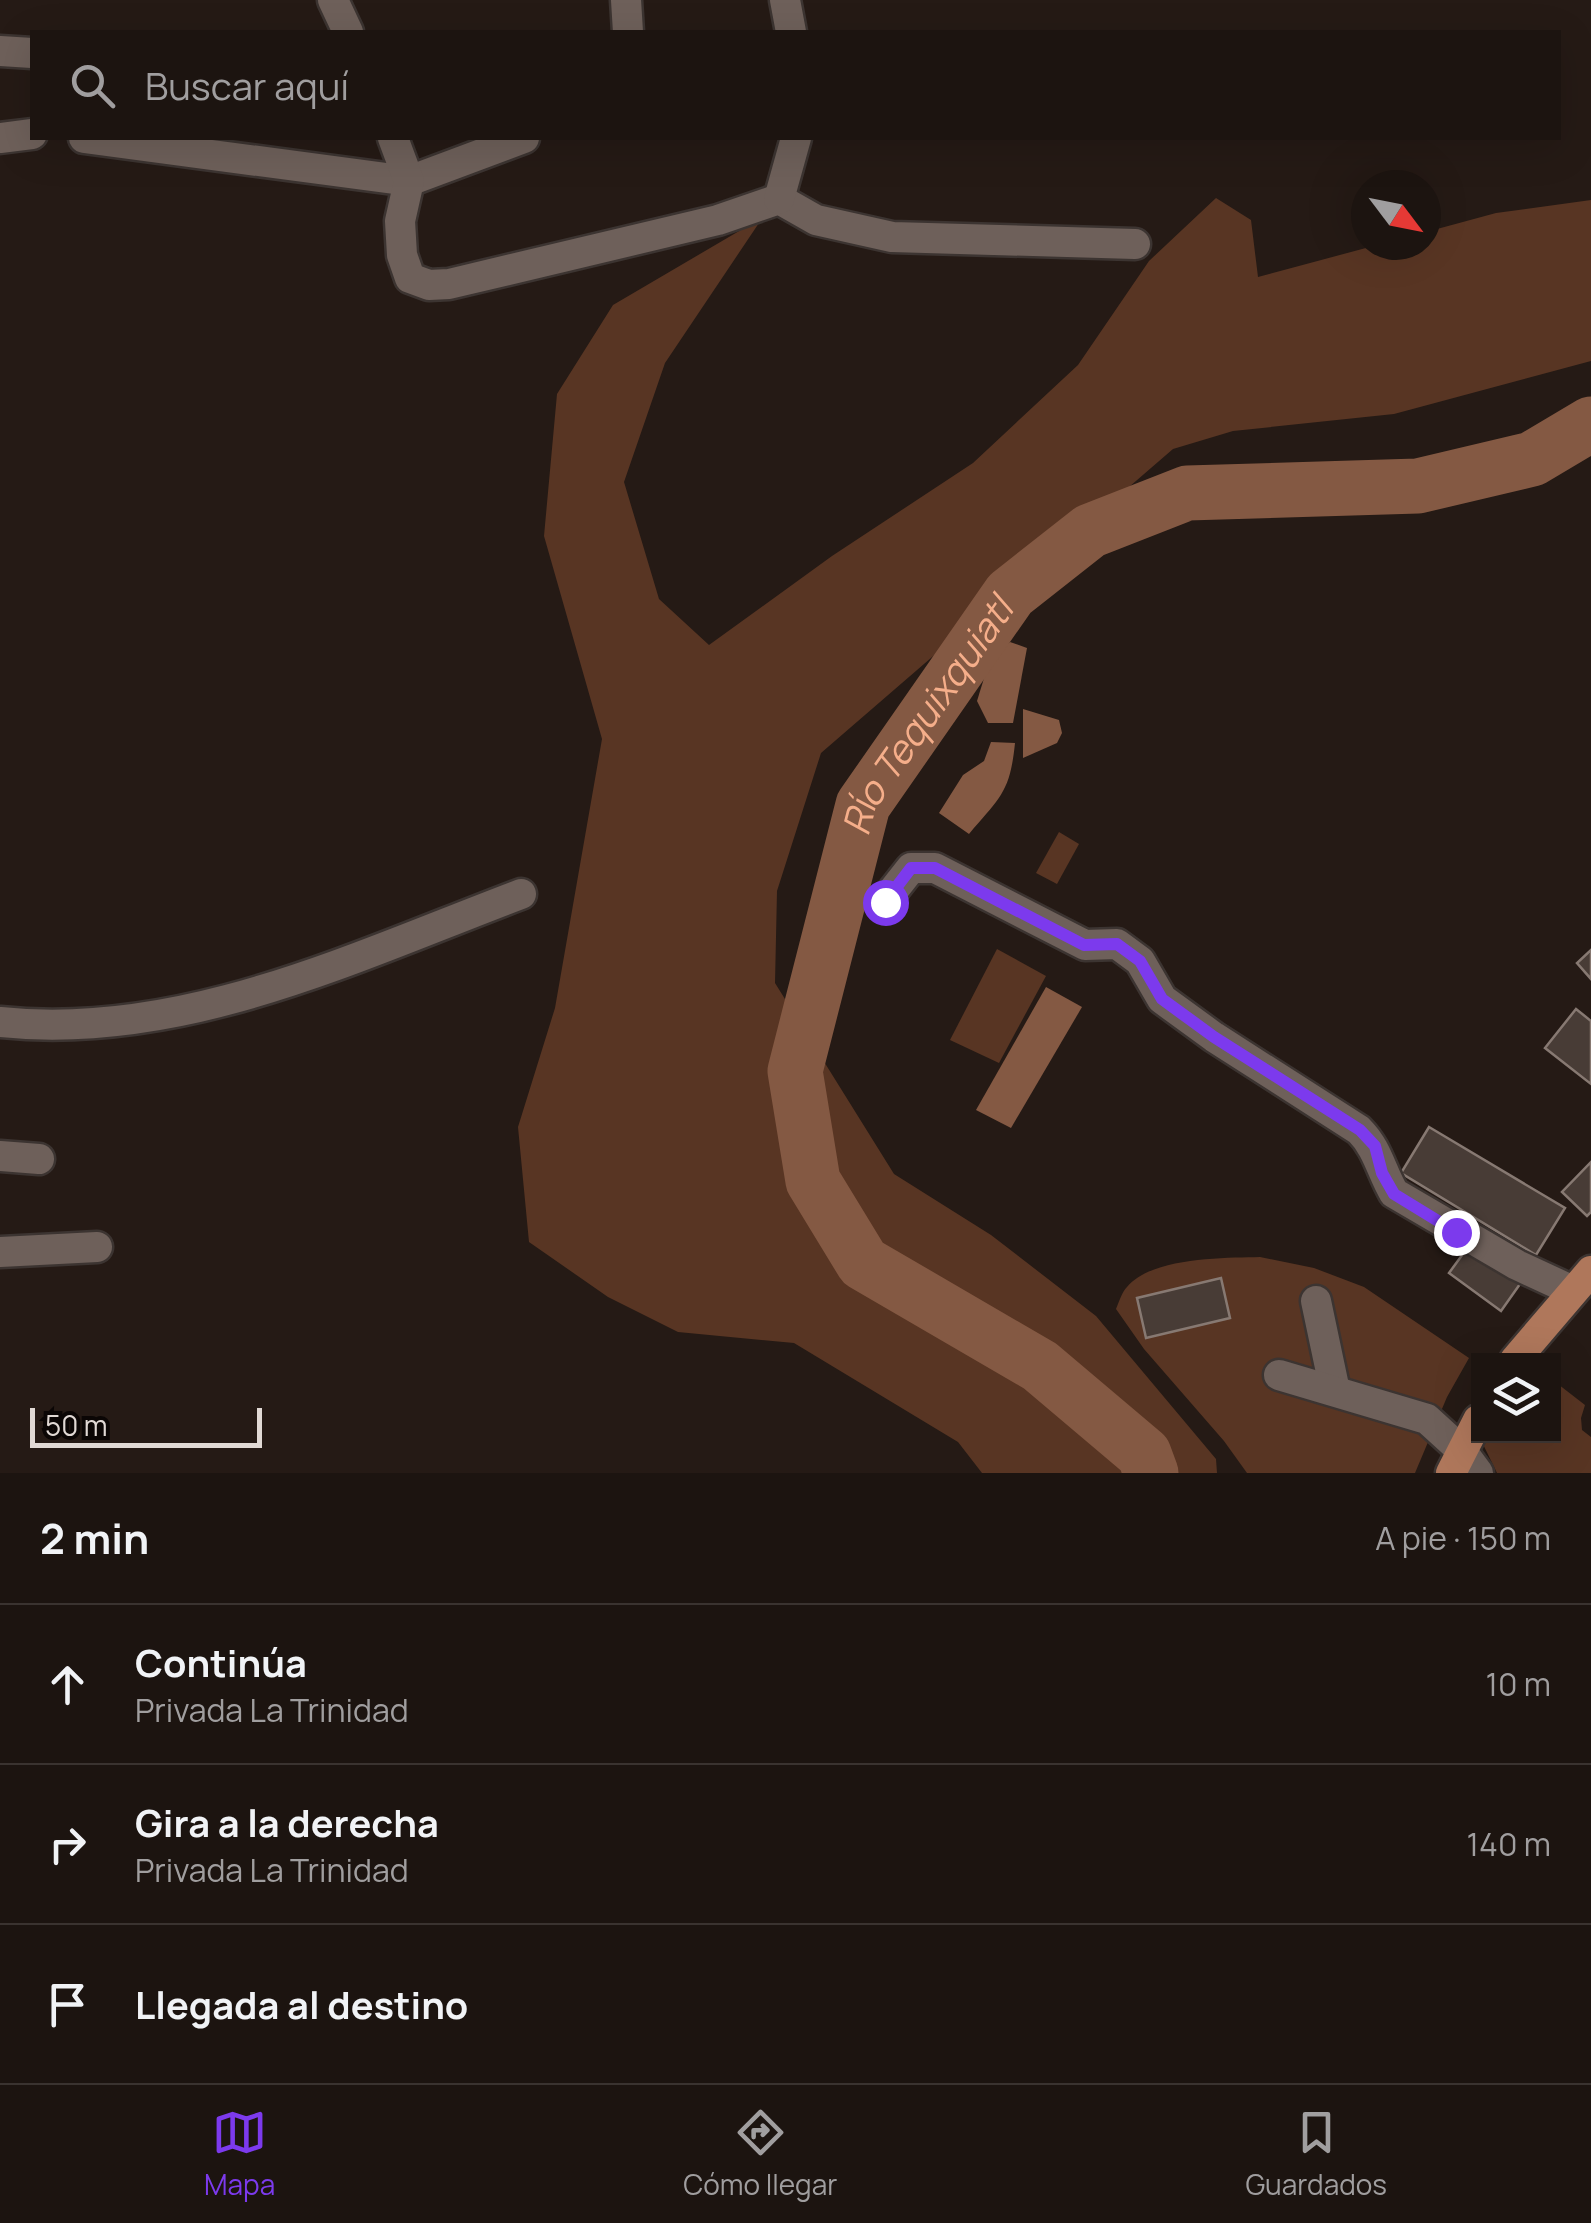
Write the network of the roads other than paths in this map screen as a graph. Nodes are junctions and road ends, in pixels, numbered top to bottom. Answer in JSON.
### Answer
{"nodes":[{"id":1,"x":333,"y":0,"type":"edge"},
{"id":2,"x":626,"y":0,"type":"edge"},
{"id":3,"x":786,"y":0,"type":"edge"},
{"id":4,"x":347,"y":30,"type":"edge"},
{"id":5,"x":628,"y":30,"type":"edge"},
{"id":6,"x":792,"y":30,"type":"edge"},
{"id":7,"x":0,"y":50,"type":"edge"},
{"id":8,"x":30,"y":53,"type":"edge"},
{"id":9,"x":30,"y":134,"type":"edge"},
{"id":10,"x":0,"y":138,"type":"edge"},
{"id":11,"x":99,"y":140,"type":"edge"},
{"id":12,"x":395,"y":140,"type":"edge"},
{"id":13,"x":519,"y":140,"type":"edge"},
{"id":14,"x":796,"y":140,"type":"edge"},
{"id":15,"x":409,"y":181,"type":"junction"},
{"id":16,"x":779,"y":199,"type":"junction"},
{"id":17,"x":1135,"y":244,"type":"dead end"},
{"id":18,"x":521,"y":894,"type":"dead end"},
{"id":19,"x":885,"y":902,"type":"dead end"},
{"id":20,"x":0,"y":1022,"type":"edge"},
{"id":21,"x":0,"y":1156,"type":"edge"},
{"id":22,"x":39,"y":1159,"type":"dead end"},
{"id":23,"x":98,"y":1248,"type":"dead end"},
{"id":24,"x":0,"y":1252,"type":"edge"},
{"id":25,"x":1582,"y":1282,"type":"edge"},
{"id":26,"x":1316,"y":1301,"type":"dead end"},
{"id":27,"x":1521,"y":1353,"type":"edge"},
{"id":28,"x":1279,"y":1375,"type":"dead end"},
{"id":29,"x":1335,"y":1391,"type":"junction"},
{"id":30,"x":1471,"y":1441,"type":"edge"},
{"id":31,"x":1463,"y":1465,"type":"edge"}],
"edges":[{"from":1,"to":4,"type":"street"},
{"from":2,"to":5,"type":"street"},
{"from":3,"to":6,"type":"street"},
{"from":7,"to":8,"type":"street"},
{"from":9,"to":10,"type":"street"},
{"from":11,"to":15,"type":"street"},
{"from":12,"to":15,"type":"street"},
{"from":13,"to":15,"type":"street"},
{"from":14,"to":16,"type":"street"},
{"from":15,"to":16,"type":"street"},
{"from":16,"to":17,"type":"street"},
{"from":18,"to":20,"type":"street"},
{"from":19,"to":25,"type":"street"},
{"from":21,"to":22,"type":"street"},
{"from":23,"to":24,"type":"street"},
{"from":25,"to":27,"type":"main road"},
{"from":26,"to":29,"type":"street"},
{"from":28,"to":29,"type":"street"},
{"from":29,"to":31,"type":"street"},
{"from":30,"to":31,"type":"main road"}]}
